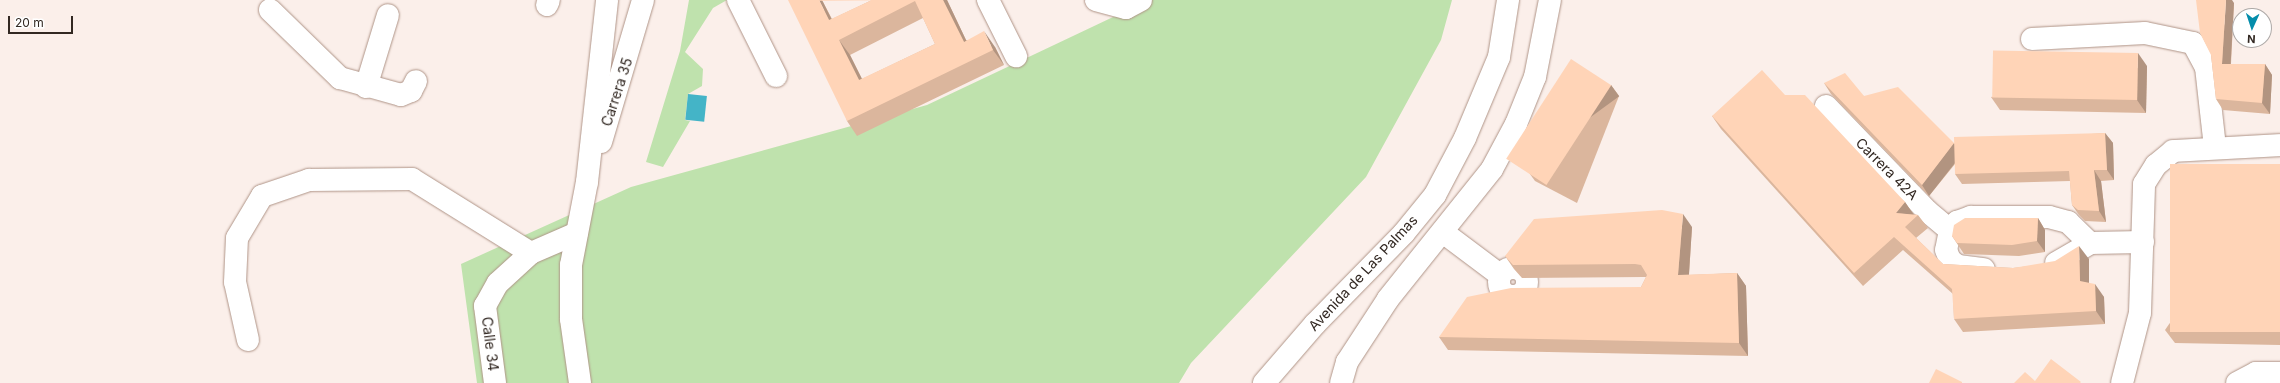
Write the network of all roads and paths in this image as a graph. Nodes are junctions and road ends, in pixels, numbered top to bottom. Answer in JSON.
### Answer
{"nodes":[{"id":1,"x":607,"y":0,"type":"edge"},
{"id":2,"x":643,"y":0,"type":"edge"},
{"id":3,"x":738,"y":0,"type":"edge"},
{"id":4,"x":988,"y":0,"type":"edge"},
{"id":5,"x":1096,"y":0,"type":"edge"},
{"id":6,"x":1141,"y":0,"type":"edge"},
{"id":7,"x":1508,"y":0,"type":"edge"},
{"id":8,"x":1550,"y":0,"type":"edge"},
{"id":9,"x":270,"y":10,"type":"dead end"},
{"id":10,"x":388,"y":14,"type":"dead end"},
{"id":11,"x":2032,"y":39,"type":"dead end"},
{"id":12,"x":1016,"y":56,"type":"dead end"},
{"id":13,"x":776,"y":76,"type":"dead end"},
{"id":14,"x":416,"y":81,"type":"dead end"},
{"id":15,"x":366,"y":87,"type":"junction"},
{"id":16,"x":1826,"y":106,"type":"dead end"},
{"id":17,"x":2280,"y":145,"type":"edge"},
{"id":18,"x":2215,"y":147,"type":"junction"},
{"id":19,"x":587,"y":182,"type":"junction"},
{"id":20,"x":1950,"y":230,"type":"junction"},
{"id":21,"x":577,"y":234,"type":"junction"},
{"id":22,"x":1444,"y":234,"type":"junction"},
{"id":23,"x":2143,"y":242,"type":"junction"},
{"id":24,"x":2090,"y":243,"type":"junction"},
{"id":25,"x":530,"y":252,"type":"junction"},
{"id":26,"x":2034,"y":267,"type":"edge"},
{"id":27,"x":2007,"y":269,"type":"edge"},
{"id":28,"x":1535,"y":290,"type":"edge"},
{"id":29,"x":248,"y":340,"type":"dead end"},
{"id":30,"x":2280,"y":373,"type":"edge"},
{"id":31,"x":494,"y":377,"type":"edge"},
{"id":32,"x":2237,"y":382,"type":"edge"},
{"id":33,"x":512,"y":383,"type":"edge"},
{"id":34,"x":580,"y":383,"type":"edge"},
{"id":35,"x":1264,"y":383,"type":"edge"},
{"id":36,"x":1341,"y":383,"type":"edge"},
{"id":37,"x":2122,"y":383,"type":"edge"}],
"edges":[{"from":1,"to":19,"type":"street","name":"Carrera 35"},
{"from":2,"to":19,"type":"street","name":"Carrera 35"},
{"from":3,"to":13,"type":"street"},
{"from":4,"to":12,"type":"street"},
{"from":5,"to":6,"type":"street"},
{"from":7,"to":35,"type":"street","name":"Avenida de Las Palmas"},
{"from":8,"to":22,"type":"street"},
{"from":9,"to":15,"type":"street"},
{"from":10,"to":15,"type":"street"},
{"from":11,"to":18,"type":"street"},
{"from":14,"to":15,"type":"street"},
{"from":16,"to":20,"type":"street","name":"Carrera 42A"},
{"from":17,"to":18,"type":"street"},
{"from":18,"to":23,"type":"street"},
{"from":19,"to":21,"type":"street","name":"Carrera 35"},
{"from":20,"to":24,"type":"street"},
{"from":20,"to":27,"type":"street"},
{"from":21,"to":25,"type":"street","name":"Calle 34"},
{"from":21,"to":34,"type":"street","name":"Carrera 35"},
{"from":22,"to":28,"type":"street"},
{"from":22,"to":36,"type":"street"},
{"from":23,"to":24,"type":"street"},
{"from":23,"to":37,"type":"street"},
{"from":24,"to":26,"type":"street"},
{"from":25,"to":29,"type":"street"},
{"from":25,"to":31,"type":"street","name":"Calle 34"},
{"from":30,"to":32,"type":"street"},
{"from":31,"to":33,"type":"street"}]}
